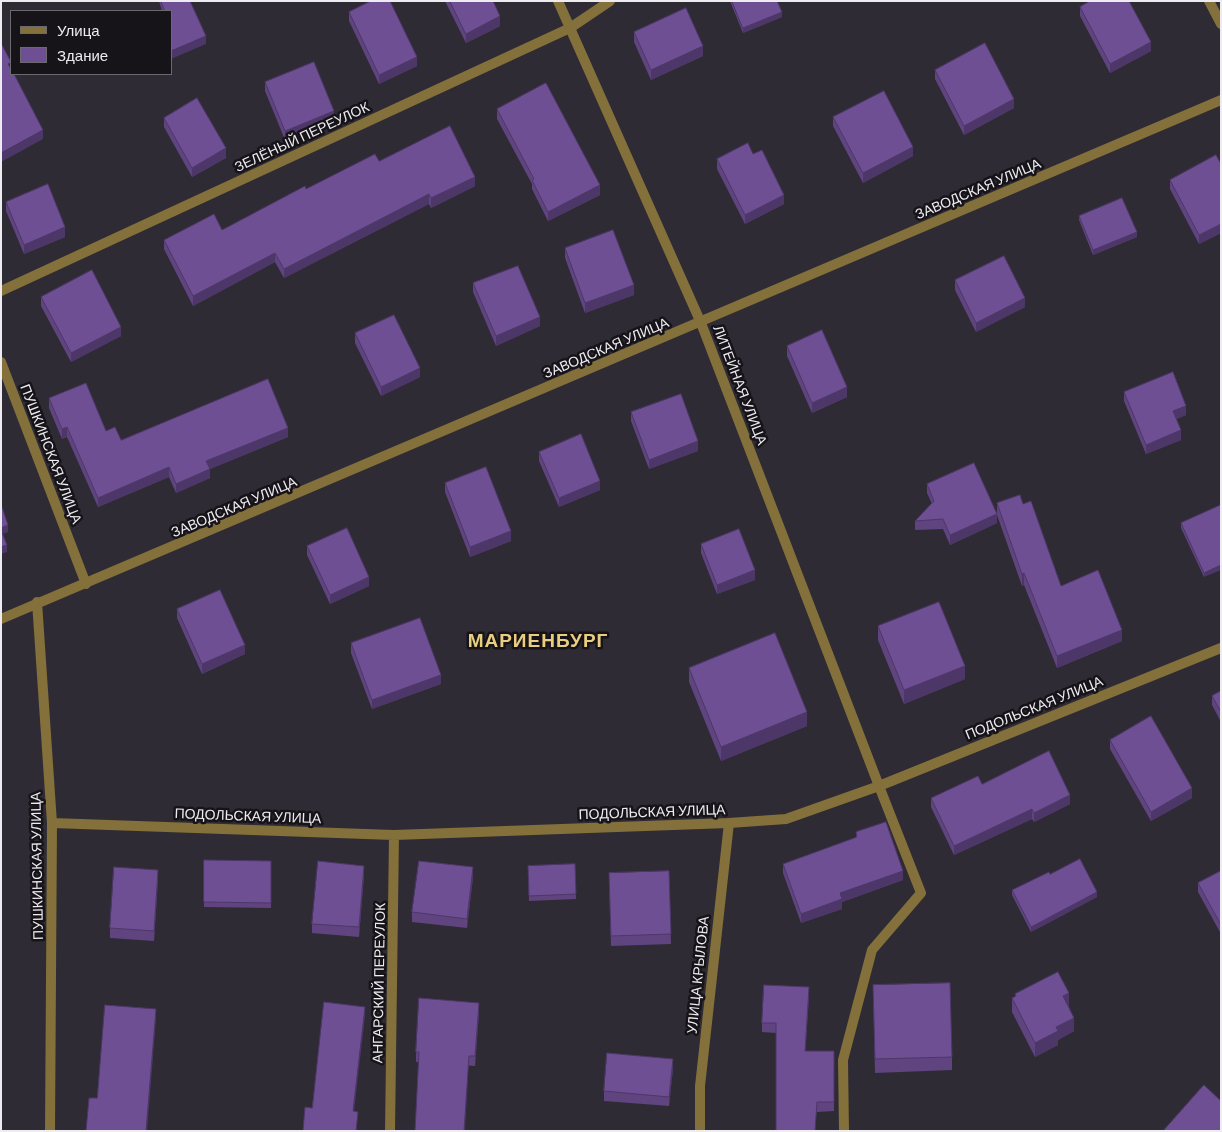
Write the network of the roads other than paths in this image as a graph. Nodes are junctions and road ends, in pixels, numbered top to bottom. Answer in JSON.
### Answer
{"nodes":[{"id":1,"x":558,"y":1,"type":"edge"},
{"id":2,"x":610,"y":1,"type":"edge"},
{"id":3,"x":1209,"y":1,"type":"edge"},
{"id":4,"x":1221,"y":24,"type":"edge"},
{"id":5,"x":570,"y":28,"type":"junction"},
{"id":6,"x":1221,"y":100,"type":"edge"},
{"id":7,"x":1,"y":290,"type":"edge"},
{"id":8,"x":701,"y":322,"type":"junction"},
{"id":9,"x":1,"y":362,"type":"edge"},
{"id":10,"x":86,"y":584,"type":"junction"},
{"id":11,"x":38,"y":602,"type":"junction"},
{"id":12,"x":1,"y":619,"type":"edge"},
{"id":13,"x":1221,"y":648,"type":"edge"},
{"id":14,"x":879,"y":786,"type":"junction"},
{"id":15,"x":52,"y":823,"type":"junction"},
{"id":16,"x":729,"y":824,"type":"junction"},
{"id":17,"x":394,"y":835,"type":"junction"},
{"id":18,"x":50,"y":1131,"type":"edge"},
{"id":19,"x":390,"y":1131,"type":"edge"},
{"id":20,"x":700,"y":1131,"type":"edge"},
{"id":21,"x":844,"y":1131,"type":"edge"}],
"edges":[{"from":1,"to":5,"type":"street","name":"ЛИТЕЙНАЯ УЛИЦА"},
{"from":2,"to":5,"type":"street","name":"ЗЕЛЁНЫЙ ПЕРЕУЛОК"},
{"from":3,"to":4,"type":"street"},
{"from":5,"to":7,"type":"street","name":"ЗЕЛЁНЫЙ ПЕРЕУЛОК"},
{"from":5,"to":8,"type":"street","name":"ЛИТЕЙНАЯ УЛИЦА"},
{"from":6,"to":8,"type":"street","name":"ЗАВОДСКАЯ УЛИЦА"},
{"from":8,"to":10,"type":"street","name":"ЗАВОДСКАЯ УЛИЦА"},
{"from":8,"to":14,"type":"street","name":"ЛИТЕЙНАЯ УЛИЦА"},
{"from":9,"to":10,"type":"street","name":"ПУШКИНСКАЯ УЛИЦА"},
{"from":10,"to":11,"type":"street","name":"ЗАВОДСКАЯ УЛИЦА"},
{"from":11,"to":12,"type":"street","name":"ЗАВОДСКАЯ УЛИЦА"},
{"from":11,"to":15,"type":"street","name":"ПУШКИНСКАЯ УЛИЦА"},
{"from":13,"to":14,"type":"street","name":"ПОДОЛЬСКАЯ УЛИЦА"},
{"from":14,"to":16,"type":"street","name":"ПОДОЛЬСКАЯ УЛИЦА"},
{"from":14,"to":21,"type":"street","name":"ЛИТЕЙНАЯ УЛИЦА"},
{"from":15,"to":17,"type":"street","name":"ПОДОЛЬСКАЯ УЛИЦА"},
{"from":15,"to":18,"type":"street","name":"ПУШКИНСКАЯ УЛИЦА"},
{"from":16,"to":17,"type":"street","name":"ПОДОЛЬСКАЯ УЛИЦА"},
{"from":16,"to":20,"type":"street","name":"УЛИЦА КРЫЛОВА"},
{"from":17,"to":19,"type":"street","name":"АНГАРСКИЙ ПЕРЕУЛОК"}]}
